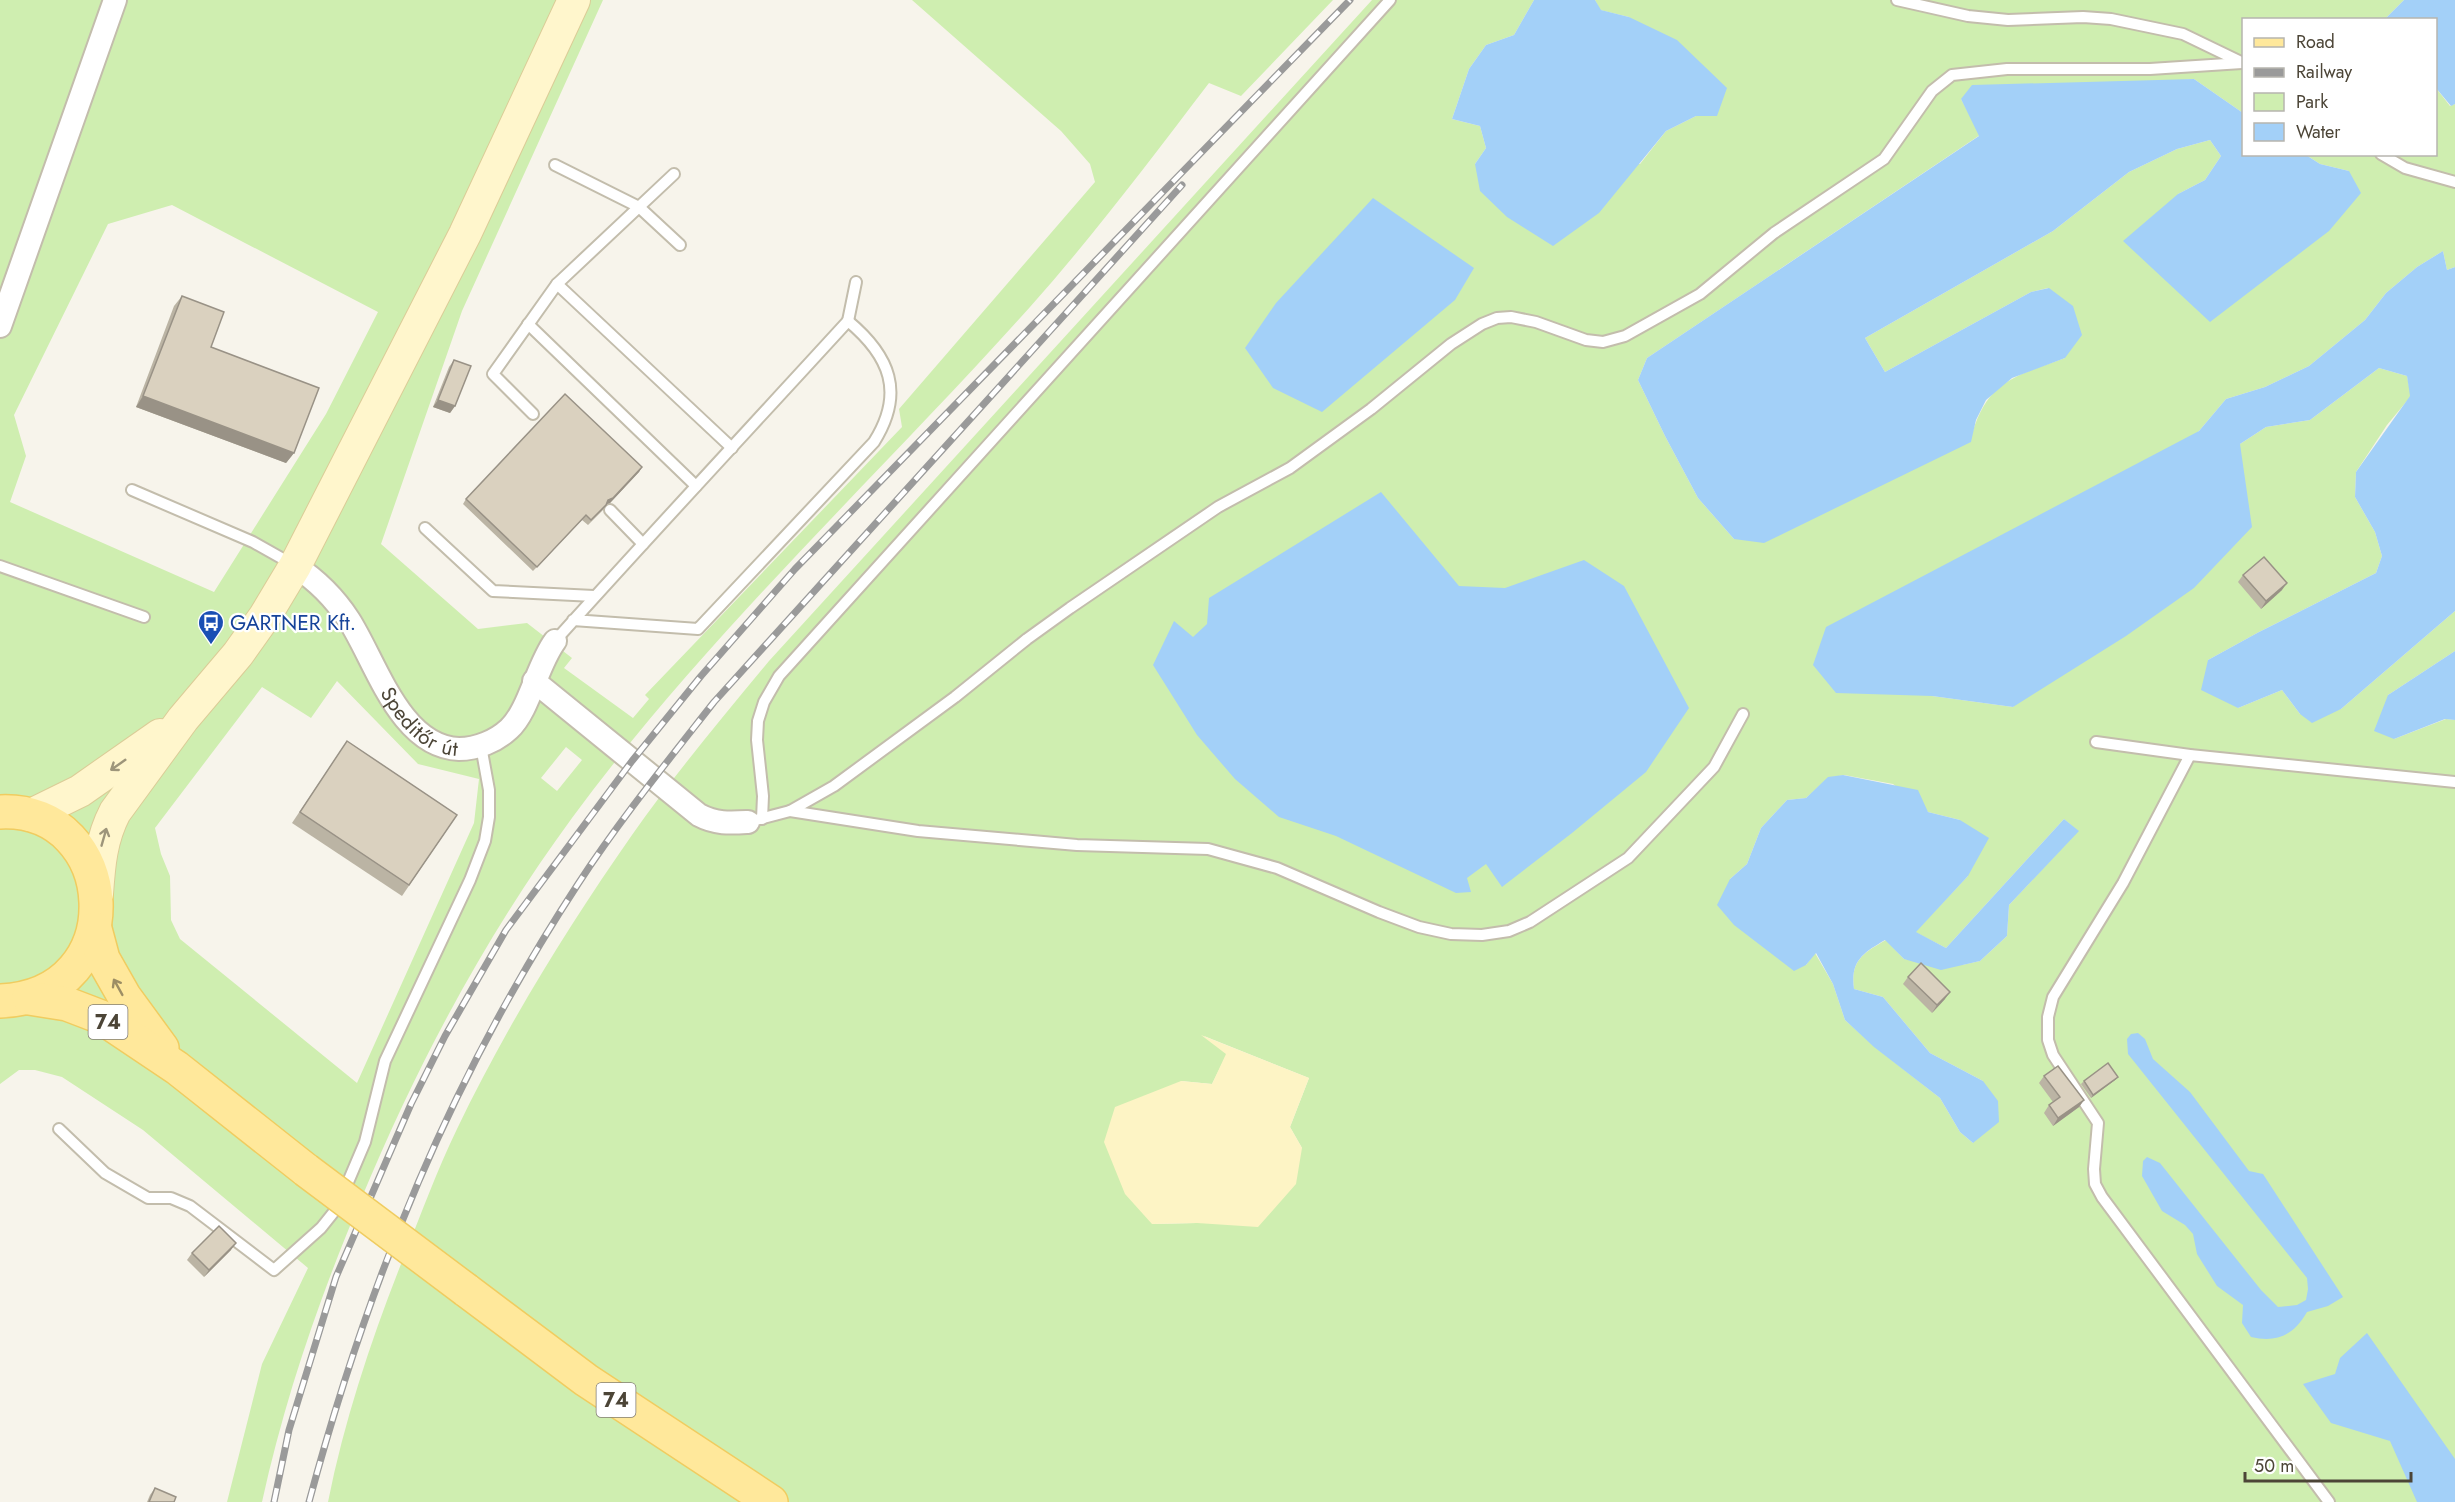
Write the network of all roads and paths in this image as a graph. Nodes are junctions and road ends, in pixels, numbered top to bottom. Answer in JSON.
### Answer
{"nodes":[{"id":1,"x":116,"y":0,"type":"edge"},
{"id":2,"x":574,"y":0,"type":"edge"},
{"id":3,"x":1390,"y":0,"type":"edge"},
{"id":4,"x":1897,"y":0,"type":"edge"},
{"id":5,"x":2242,"y":64,"type":"edge"},
{"id":6,"x":2242,"y":64,"type":"edge"},
{"id":7,"x":2384,"y":156,"type":"edge"},
{"id":8,"x":555,"y":165,"type":"dead end"},
{"id":9,"x":674,"y":174,"type":"dead end"},
{"id":10,"x":2455,"y":182,"type":"edge"},
{"id":11,"x":639,"y":207,"type":"junction"},
{"id":12,"x":680,"y":245,"type":"dead end"},
{"id":13,"x":856,"y":282,"type":"dead end"},
{"id":14,"x":557,"y":284,"type":"junction"},
{"id":15,"x":848,"y":321,"type":"junction"},
{"id":16,"x":528,"y":324,"type":"junction"},
{"id":17,"x":0,"y":326,"type":"edge"},
{"id":18,"x":533,"y":414,"type":"dead end"},
{"id":19,"x":732,"y":448,"type":"junction"},
{"id":20,"x":696,"y":486,"type":"junction"},
{"id":21,"x":132,"y":490,"type":"dead end"},
{"id":22,"x":610,"y":510,"type":"edge"},
{"id":23,"x":425,"y":528,"type":"dead end"},
{"id":24,"x":643,"y":544,"type":"junction"},
{"id":25,"x":0,"y":566,"type":"edge"},
{"id":26,"x":295,"y":566,"type":"junction"},
{"id":27,"x":594,"y":596,"type":"junction"},
{"id":28,"x":144,"y":617,"type":"dead end"},
{"id":29,"x":573,"y":620,"type":"junction"},
{"id":30,"x":555,"y":641,"type":"joint"},
{"id":31,"x":534,"y":681,"type":"junction"},
{"id":32,"x":1743,"y":714,"type":"dead end"},
{"id":33,"x":183,"y":719,"type":"junction"},
{"id":34,"x":2096,"y":742,"type":"dead end"},
{"id":35,"x":481,"y":746,"type":"junction"},
{"id":36,"x":2190,"y":755,"type":"junction"},
{"id":37,"x":2455,"y":782,"type":"edge"},
{"id":38,"x":790,"y":811,"type":"junction"},
{"id":39,"x":15,"y":814,"type":"edge"},
{"id":40,"x":755,"y":821,"type":"junction"},
{"id":41,"x":97,"y":894,"type":"junction"},
{"id":42,"x":95,"y":929,"type":"junction"},
{"id":43,"x":11,"y":1002,"type":"edge"},
{"id":44,"x":177,"y":1068,"type":"junction"},
{"id":45,"x":59,"y":1129,"type":"dead end"},
{"id":46,"x":771,"y":1502,"type":"edge"},
{"id":47,"x":2329,"y":1502,"type":"edge"}],
"edges":[{"from":1,"to":17,"type":"street"},
{"from":2,"to":26,"type":"main road"},
{"from":3,"to":40,"type":"lane"},
{"from":4,"to":5,"type":"lane"},
{"from":6,"to":38,"type":"lane"},
{"from":7,"to":10,"type":"lane"},
{"from":8,"to":11,"type":"lane"},
{"from":9,"to":11,"type":"lane"},
{"from":11,"to":12,"type":"lane"},
{"from":11,"to":14,"type":"lane"},
{"from":13,"to":15,"type":"lane"},
{"from":14,"to":16,"type":"lane"},
{"from":14,"to":19,"type":"lane"},
{"from":15,"to":19,"type":"lane"},
{"from":15,"to":29,"type":"lane"},
{"from":16,"to":18,"type":"lane"},
{"from":16,"to":20,"type":"lane"},
{"from":19,"to":20,"type":"lane"},
{"from":20,"to":24,"type":"lane"},
{"from":21,"to":26,"type":"lane"},
{"from":22,"to":24,"type":"lane"},
{"from":23,"to":27,"type":"lane"},
{"from":24,"to":27,"type":"lane"},
{"from":25,"to":28,"type":"lane"},
{"from":26,"to":33,"type":"main road"},
{"from":26,"to":35,"type":"street","name":"Speditőr út"},
{"from":27,"to":29,"type":"lane"},
{"from":29,"to":30,"type":"lane"},
{"from":30,"to":31,"type":"street","name":"Speditőr út"},
{"from":31,"to":35,"type":"street","name":"Speditőr út"},
{"from":31,"to":40,"type":"street"},
{"from":32,"to":38,"type":"lane"},
{"from":33,"to":39,"type":"main road","one_way":true},
{"from":41,"to":33,"type":"main road","one_way":true},
{"from":34,"to":36,"type":"lane"},
{"from":35,"to":45,"type":"lane"},
{"from":36,"to":37,"type":"lane"},
{"from":36,"to":47,"type":"lane"},
{"from":38,"to":40,"type":"lane"},
{"from":39,"to":41,"type":"main road","number":"74"},
{"from":41,"to":42,"type":"main road","number":"74"},
{"from":42,"to":43,"type":"main road","number":"74"},
{"from":44,"to":42,"type":"main road","number":"74","one_way":true},
{"from":43,"to":44,"type":"main road","number":"74"},
{"from":44,"to":46,"type":"main road","number":"74","bridge":true}]}
